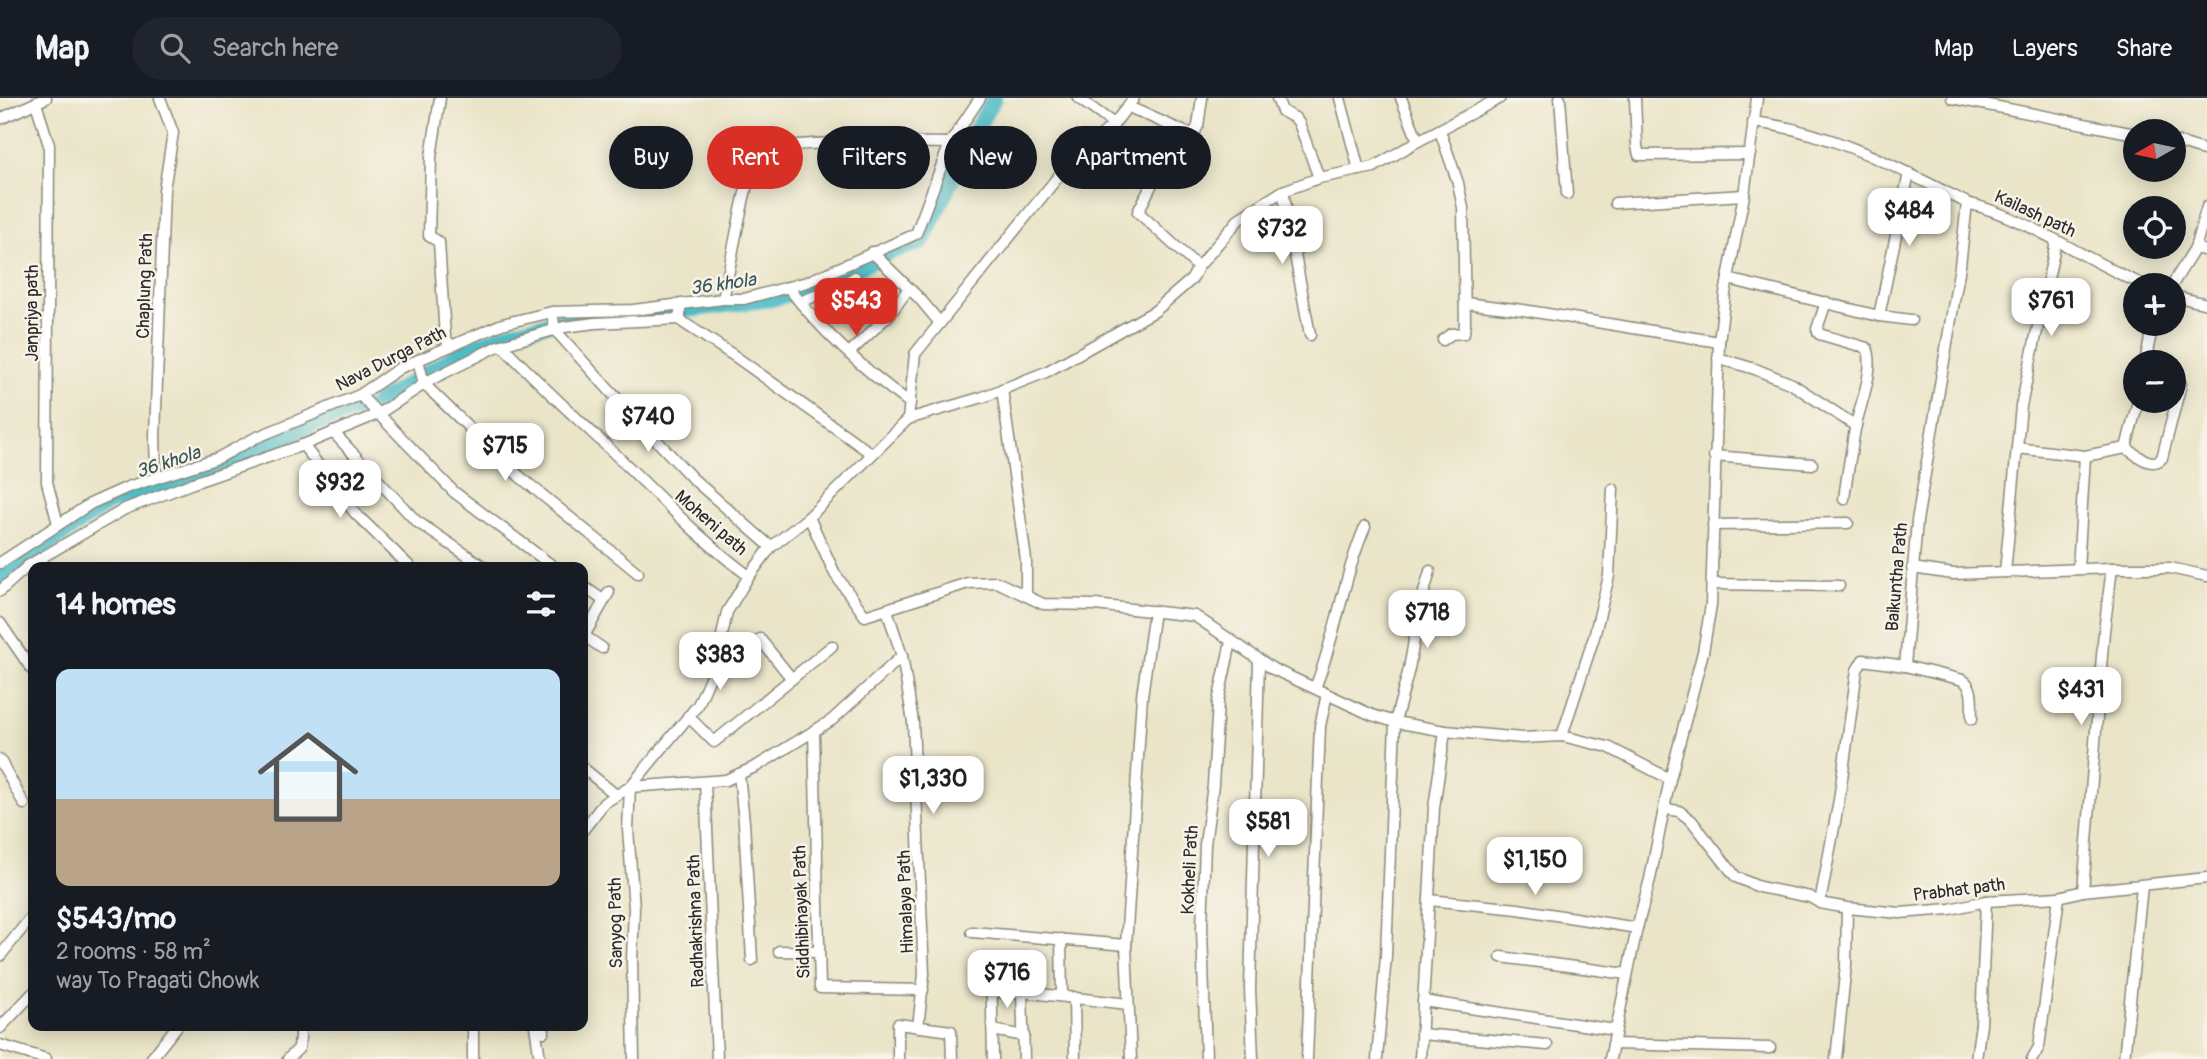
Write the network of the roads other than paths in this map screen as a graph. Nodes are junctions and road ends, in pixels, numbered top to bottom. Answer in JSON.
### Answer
{"nodes":[{"id":1,"x":46,"y":98,"type":"edge"},
{"id":2,"x":160,"y":98,"type":"edge"},
{"id":3,"x":440,"y":98,"type":"edge"},
{"id":4,"x":981,"y":98,"type":"edge"},
{"id":5,"x":1077,"y":98,"type":"edge"},
{"id":6,"x":1202,"y":98,"type":"edge"},
{"id":7,"x":1277,"y":98,"type":"edge"},
{"id":8,"x":1340,"y":98,"type":"edge"},
{"id":9,"x":1401,"y":98,"type":"edge"},
{"id":10,"x":1500,"y":98,"type":"edge"},
{"id":11,"x":1560,"y":98,"type":"edge"},
{"id":12,"x":1635,"y":98,"type":"edge"},
{"id":13,"x":1757,"y":98,"type":"edge"},
{"id":14,"x":1952,"y":98,"type":"edge"},
{"id":15,"x":1132,"y":102,"type":"edge"},
{"id":16,"x":36,"y":103,"type":"junction"},
{"id":17,"x":0,"y":119,"type":"edge"},
{"id":18,"x":1754,"y":122,"type":"junction"},
{"id":19,"x":1114,"y":124,"type":"junction"},
{"id":20,"x":962,"y":126,"type":"edge"},
{"id":21,"x":1440,"y":131,"type":"junction"},
{"id":22,"x":2123,"y":132,"type":"edge"},
{"id":23,"x":1418,"y":141,"type":"junction"},
{"id":24,"x":944,"y":144,"type":"edge"},
{"id":25,"x":2186,"y":145,"type":"edge"},
{"id":26,"x":2207,"y":151,"type":"edge"},
{"id":27,"x":1750,"y":154,"type":"junction"},
{"id":28,"x":944,"y":160,"type":"edge"},
{"id":29,"x":1359,"y":170,"type":"junction"},
{"id":30,"x":1909,"y":173,"type":"junction"},
{"id":31,"x":1319,"y":178,"type":"junction"},
{"id":32,"x":1150,"y":189,"type":"edge"},
{"id":33,"x":1283,"y":191,"type":"junction"},
{"id":34,"x":1567,"y":194,"type":"dead end"},
{"id":35,"x":1744,"y":195,"type":"junction"},
{"id":36,"x":1615,"y":203,"type":"dead end"},
{"id":37,"x":1967,"y":203,"type":"junction"},
{"id":38,"x":2207,"y":207,"type":"edge"},
{"id":39,"x":2056,"y":242,"type":"junction"},
{"id":40,"x":2195,"y":248,"type":"junction"},
{"id":41,"x":2207,"y":251,"type":"edge"},
{"id":42,"x":872,"y":252,"type":"junction"},
{"id":43,"x":1198,"y":267,"type":"junction"},
{"id":44,"x":2179,"y":273,"type":"edge"},
{"id":45,"x":2123,"y":275,"type":"edge"},
{"id":46,"x":855,"y":277,"type":"dead end"},
{"id":47,"x":1728,"y":279,"type":"junction"},
{"id":48,"x":788,"y":287,"type":"junction"},
{"id":49,"x":909,"y":288,"type":"junction"},
{"id":50,"x":723,"y":299,"type":"junction"},
{"id":51,"x":2186,"y":299,"type":"edge"},
{"id":52,"x":800,"y":302,"type":"junction"},
{"id":53,"x":1826,"y":302,"type":"junction"},
{"id":54,"x":1465,"y":303,"type":"junction"},
{"id":55,"x":680,"y":304,"type":"junction"},
{"id":56,"x":2207,"y":304,"type":"edge"},
{"id":57,"x":552,"y":312,"type":"junction"},
{"id":58,"x":1879,"y":316,"type":"junction"},
{"id":59,"x":680,"y":319,"type":"junction"},
{"id":60,"x":1911,"y":320,"type":"dead end"},
{"id":61,"x":940,"y":323,"type":"junction"},
{"id":62,"x":555,"y":330,"type":"junction"},
{"id":63,"x":1310,"y":335,"type":"dead end"},
{"id":64,"x":1443,"y":340,"type":"dead end"},
{"id":65,"x":1719,"y":342,"type":"junction"},
{"id":66,"x":450,"y":345,"type":"junction"},
{"id":67,"x":503,"y":346,"type":"junction"},
{"id":68,"x":849,"y":353,"type":"junction"},
{"id":69,"x":1718,"y":358,"type":"junction"},
{"id":70,"x":418,"y":360,"type":"junction"},
{"id":71,"x":424,"y":384,"type":"junction"},
{"id":72,"x":1002,"y":389,"type":"junction"},
{"id":73,"x":360,"y":396,"type":"junction"},
{"id":74,"x":910,"y":403,"type":"junction"},
{"id":75,"x":2135,"y":413,"type":"edge"},
{"id":76,"x":2173,"y":413,"type":"edge"},
{"id":77,"x":379,"y":414,"type":"junction"},
{"id":78,"x":908,"y":418,"type":"junction"},
{"id":79,"x":1856,"y":426,"type":"junction"},
{"id":80,"x":333,"y":432,"type":"junction"},
{"id":81,"x":303,"y":445,"type":"junction"},
{"id":82,"x":2017,"y":448,"type":"junction"},
{"id":83,"x":2126,"y":448,"type":"junction"},
{"id":84,"x":872,"y":454,"type":"junction"},
{"id":85,"x":1714,"y":456,"type":"junction"},
{"id":86,"x":2085,"y":456,"type":"junction"},
{"id":87,"x":1812,"y":464,"type":"dead end"},
{"id":88,"x":156,"y":477,"type":"junction"},
{"id":89,"x":1613,"y":489,"type":"dead end"},
{"id":90,"x":1844,"y":499,"type":"dead end"},
{"id":91,"x":809,"y":517,"type":"junction"},
{"id":92,"x":1848,"y":523,"type":"dead end"},
{"id":93,"x":58,"y":524,"type":"junction"},
{"id":94,"x":1713,"y":525,"type":"junction"},
{"id":95,"x":1365,"y":527,"type":"dead end"},
{"id":96,"x":771,"y":547,"type":"junction"},
{"id":97,"x":34,"y":562,"type":"edge"},
{"id":98,"x":405,"y":562,"type":"edge"},
{"id":99,"x":477,"y":562,"type":"edge"},
{"id":100,"x":547,"y":562,"type":"edge"},
{"id":101,"x":0,"y":563,"type":"edge"},
{"id":102,"x":28,"y":566,"type":"edge"},
{"id":103,"x":1912,"y":568,"type":"junction"},
{"id":104,"x":2112,"y":568,"type":"junction"},
{"id":105,"x":2078,"y":569,"type":"junction"},
{"id":106,"x":1430,"y":571,"type":"dead end"},
{"id":107,"x":2006,"y":572,"type":"junction"},
{"id":108,"x":638,"y":573,"type":"dead end"},
{"id":109,"x":749,"y":576,"type":"junction"},
{"id":110,"x":2207,"y":576,"type":"edge"},
{"id":111,"x":1712,"y":584,"type":"junction"},
{"id":112,"x":1839,"y":586,"type":"dead end"},
{"id":113,"x":588,"y":588,"type":"edge"},
{"id":114,"x":0,"y":591,"type":"edge"},
{"id":115,"x":1026,"y":595,"type":"junction"},
{"id":116,"x":887,"y":610,"type":"junction"},
{"id":117,"x":1154,"y":611,"type":"junction"},
{"id":118,"x":0,"y":622,"type":"edge"},
{"id":119,"x":588,"y":628,"type":"edge"},
{"id":120,"x":588,"y":638,"type":"edge"},
{"id":121,"x":760,"y":639,"type":"dead end"},
{"id":122,"x":1231,"y":642,"type":"junction"},
{"id":123,"x":832,"y":646,"type":"dead end"},
{"id":124,"x":602,"y":648,"type":"dead end"},
{"id":125,"x":902,"y":656,"type":"junction"},
{"id":126,"x":1259,"y":660,"type":"junction"},
{"id":127,"x":28,"y":664,"type":"edge"},
{"id":128,"x":1905,"y":666,"type":"junction"},
{"id":129,"x":792,"y":679,"type":"junction"},
{"id":130,"x":1315,"y":688,"type":"junction"},
{"id":131,"x":1327,"y":694,"type":"junction"},
{"id":132,"x":688,"y":716,"type":"junction"},
{"id":133,"x":1972,"y":719,"type":"dead end"},
{"id":134,"x":1395,"y":722,"type":"junction"},
{"id":135,"x":1445,"y":731,"type":"junction"},
{"id":136,"x":814,"y":732,"type":"junction"},
{"id":137,"x":1562,"y":736,"type":"junction"},
{"id":138,"x":0,"y":760,"type":"edge"},
{"id":139,"x":588,"y":772,"type":"edge"},
{"id":140,"x":739,"y":774,"type":"junction"},
{"id":141,"x":1670,"y":779,"type":"junction"},
{"id":142,"x":705,"y":782,"type":"junction"},
{"id":143,"x":630,"y":787,"type":"junction"},
{"id":144,"x":616,"y":795,"type":"junction"},
{"id":145,"x":24,"y":804,"type":"dead end"},
{"id":146,"x":1665,"y":809,"type":"junction"},
{"id":147,"x":588,"y":824,"type":"edge"},
{"id":148,"x":2207,"y":878,"type":"edge"},
{"id":149,"x":2142,"y":886,"type":"junction"},
{"id":150,"x":2083,"y":891,"type":"junction"},
{"id":151,"x":2059,"y":897,"type":"junction"},
{"id":152,"x":1429,"y":900,"type":"junction"},
{"id":153,"x":1986,"y":901,"type":"junction"},
{"id":154,"x":1820,"y":903,"type":"junction"},
{"id":155,"x":1847,"y":908,"type":"junction"},
{"id":156,"x":28,"y":921,"type":"edge"},
{"id":157,"x":1637,"y":928,"type":"junction"},
{"id":158,"x":972,"y":932,"type":"dead end"},
{"id":159,"x":1061,"y":939,"type":"junction"},
{"id":160,"x":1126,"y":945,"type":"junction"},
{"id":161,"x":779,"y":951,"type":"dead end"},
{"id":162,"x":819,"y":952,"type":"junction"},
{"id":163,"x":0,"y":956,"type":"edge"},
{"id":164,"x":1500,"y":957,"type":"dead end"},
{"id":165,"x":752,"y":960,"type":"dead end"},
{"id":166,"x":991,"y":962,"type":"dead end"},
{"id":167,"x":1627,"y":974,"type":"junction"},
{"id":168,"x":923,"y":990,"type":"junction"},
{"id":169,"x":991,"y":992,"type":"junction"},
{"id":170,"x":1022,"y":992,"type":"junction"},
{"id":171,"x":1062,"y":996,"type":"junction"},
{"id":172,"x":28,"y":998,"type":"edge"},
{"id":173,"x":1074,"y":998,"type":"junction"},
{"id":174,"x":1423,"y":1001,"type":"junction"},
{"id":175,"x":1128,"y":1004,"type":"junction"},
{"id":176,"x":918,"y":1027,"type":"junction"},
{"id":177,"x":0,"y":1028,"type":"edge"},
{"id":178,"x":993,"y":1030,"type":"junction"},
{"id":179,"x":1615,"y":1030,"type":"junction"},
{"id":180,"x":173,"y":1031,"type":"edge"},
{"id":181,"x":301,"y":1031,"type":"edge"},
{"id":182,"x":472,"y":1031,"type":"edge"},
{"id":183,"x":541,"y":1031,"type":"edge"},
{"id":184,"x":1421,"y":1034,"type":"junction"},
{"id":185,"x":1024,"y":1036,"type":"junction"},
{"id":186,"x":1613,"y":1044,"type":"junction"},
{"id":187,"x":1547,"y":1045,"type":"dead end"},
{"id":188,"x":5,"y":1047,"type":"edge"},
{"id":189,"x":1770,"y":1048,"type":"dead end"},
{"id":190,"x":2,"y":1059,"type":"edge"},
{"id":191,"x":46,"y":1059,"type":"edge"},
{"id":192,"x":151,"y":1059,"type":"edge"},
{"id":193,"x":288,"y":1059,"type":"edge"},
{"id":194,"x":473,"y":1059,"type":"edge"},
{"id":195,"x":540,"y":1059,"type":"edge"},
{"id":196,"x":634,"y":1059,"type":"edge"},
{"id":197,"x":717,"y":1059,"type":"edge"},
{"id":198,"x":898,"y":1059,"type":"edge"},
{"id":199,"x":952,"y":1059,"type":"edge"},
{"id":200,"x":993,"y":1059,"type":"edge"},
{"id":201,"x":1024,"y":1059,"type":"edge"},
{"id":202,"x":1075,"y":1059,"type":"edge"},
{"id":203,"x":1131,"y":1059,"type":"edge"},
{"id":204,"x":1206,"y":1059,"type":"edge"},
{"id":205,"x":1253,"y":1059,"type":"edge"},
{"id":206,"x":1307,"y":1059,"type":"edge"},
{"id":207,"x":1377,"y":1059,"type":"edge"},
{"id":208,"x":1420,"y":1059,"type":"edge"},
{"id":209,"x":1610,"y":1059,"type":"edge"},
{"id":210,"x":1836,"y":1059,"type":"edge"},
{"id":211,"x":1976,"y":1059,"type":"edge"},
{"id":212,"x":2032,"y":1059,"type":"edge"},
{"id":213,"x":2124,"y":1059,"type":"edge"}],
"edges":[{"from":1,"to":16,"type":"street"},
{"from":2,"to":88,"type":"street","name":"Chaplung Path"},
{"from":3,"to":66,"type":"street"},
{"from":4,"to":20,"type":"street","name":"Nava Durga Path"},
{"from":5,"to":19,"type":"street"},
{"from":6,"to":15,"type":"street"},
{"from":7,"to":31,"type":"street"},
{"from":8,"to":29,"type":"street"},
{"from":9,"to":23,"type":"street"},
{"from":10,"to":21,"type":"street"},
{"from":11,"to":34,"type":"street"},
{"from":12,"to":27,"type":"street"},
{"from":13,"to":18,"type":"street"},
{"from":14,"to":22,"type":"street"},
{"from":15,"to":19,"type":"street"},
{"from":16,"to":17,"type":"street"},
{"from":16,"to":93,"type":"street","name":"Janpriya path"},
{"from":18,"to":27,"type":"street"},
{"from":18,"to":30,"type":"street","name":"Kailash path"},
{"from":19,"to":61,"type":"street"},
{"from":21,"to":23,"type":"street"},
{"from":21,"to":54,"type":"street"},
{"from":23,"to":29,"type":"street"},
{"from":24,"to":50,"type":"street"},
{"from":25,"to":26,"type":"street"},
{"from":27,"to":35,"type":"street"},
{"from":28,"to":42,"type":"street","name":"Nava Durga Path"},
{"from":29,"to":31,"type":"street"},
{"from":30,"to":37,"type":"street","name":"Kailash path"},
{"from":30,"to":58,"type":"street"},
{"from":31,"to":33,"type":"street"},
{"from":32,"to":43,"type":"street"},
{"from":33,"to":43,"type":"street"},
{"from":33,"to":63,"type":"street"},
{"from":35,"to":36,"type":"street"},
{"from":35,"to":47,"type":"street"},
{"from":37,"to":39,"type":"street","name":"Kailash path"},
{"from":37,"to":103,"type":"street","name":"Baikuntha Path"},
{"from":38,"to":40,"type":"street"},
{"from":39,"to":45,"type":"street","name":"Kailash path"},
{"from":39,"to":82,"type":"street"},
{"from":40,"to":41,"type":"street"},
{"from":40,"to":44,"type":"street"},
{"from":42,"to":48,"type":"street","name":"Nava Durga Path"},
{"from":42,"to":49,"type":"street"},
{"from":43,"to":72,"type":"street"},
{"from":46,"to":52,"type":"street"},
{"from":47,"to":53,"type":"street"},
{"from":47,"to":65,"type":"street"},
{"from":48,"to":50,"type":"street","name":"Nava Durga Path"},
{"from":48,"to":52,"type":"street"},
{"from":49,"to":61,"type":"street"},
{"from":49,"to":68,"type":"street"},
{"from":50,"to":55,"type":"street","name":"Nava Durga Path"},
{"from":51,"to":56,"type":"street"},
{"from":52,"to":68,"type":"street"},
{"from":53,"to":58,"type":"street"},
{"from":53,"to":79,"type":"street"},
{"from":54,"to":64,"type":"street"},
{"from":54,"to":65,"type":"street"},
{"from":55,"to":57,"type":"street","name":"Nava Durga Path"},
{"from":55,"to":59,"type":"street"},
{"from":57,"to":62,"type":"street"},
{"from":57,"to":66,"type":"street","name":"Nava Durga Path"},
{"from":58,"to":60,"type":"street"},
{"from":59,"to":62,"type":"street"},
{"from":59,"to":84,"type":"street"},
{"from":61,"to":74,"type":"street"},
{"from":62,"to":67,"type":"street"},
{"from":62,"to":96,"type":"street"},
{"from":65,"to":69,"type":"street"},
{"from":66,"to":70,"type":"street","name":"Nava Durga Path"},
{"from":67,"to":71,"type":"street"},
{"from":67,"to":109,"type":"street","name":"Moheni path"},
{"from":68,"to":74,"type":"street"},
{"from":69,"to":79,"type":"street"},
{"from":69,"to":85,"type":"street"},
{"from":70,"to":71,"type":"street"},
{"from":70,"to":73,"type":"street","name":"Nava Durga Path"},
{"from":71,"to":77,"type":"street"},
{"from":71,"to":108,"type":"street"},
{"from":72,"to":78,"type":"street"},
{"from":72,"to":115,"type":"street"},
{"from":73,"to":77,"type":"street"},
{"from":73,"to":88,"type":"street","name":"Nava Durga Path"},
{"from":74,"to":78,"type":"street"},
{"from":75,"to":83,"type":"street"},
{"from":76,"to":83,"type":"street"},
{"from":77,"to":80,"type":"street"},
{"from":77,"to":100,"type":"street"},
{"from":78,"to":84,"type":"street"},
{"from":79,"to":90,"type":"street"},
{"from":80,"to":81,"type":"street"},
{"from":80,"to":99,"type":"street"},
{"from":81,"to":97,"type":"street"},
{"from":81,"to":98,"type":"street"},
{"from":82,"to":86,"type":"street"},
{"from":82,"to":107,"type":"street"},
{"from":83,"to":86,"type":"street"},
{"from":84,"to":91,"type":"street"},
{"from":85,"to":87,"type":"street"},
{"from":85,"to":94,"type":"street"},
{"from":86,"to":105,"type":"street"},
{"from":88,"to":93,"type":"street","name":"Nava Durga Path"},
{"from":89,"to":137,"type":"street"},
{"from":91,"to":96,"type":"street"},
{"from":91,"to":116,"type":"street"},
{"from":92,"to":94,"type":"street"},
{"from":93,"to":101,"type":"street","name":"Nava Durga Path"},
{"from":94,"to":111,"type":"street"},
{"from":95,"to":130,"type":"street"},
{"from":96,"to":109,"type":"street"},
{"from":102,"to":114,"type":"street"},
{"from":103,"to":107,"type":"street"},
{"from":103,"to":128,"type":"street","name":"Baikuntha Path"},
{"from":104,"to":105,"type":"street"},
{"from":104,"to":110,"type":"street"},
{"from":104,"to":150,"type":"street"},
{"from":105,"to":107,"type":"street"},
{"from":106,"to":134,"type":"street"},
{"from":109,"to":132,"type":"street"},
{"from":111,"to":112,"type":"street"},
{"from":111,"to":141,"type":"street"},
{"from":113,"to":119,"type":"street"},
{"from":115,"to":116,"type":"street"},
{"from":115,"to":117,"type":"street"},
{"from":116,"to":125,"type":"street","name":"Himalaya Path"},
{"from":117,"to":122,"type":"street"},
{"from":117,"to":160,"type":"street"},
{"from":118,"to":127,"type":"street"},
{"from":120,"to":124,"type":"street"},
{"from":121,"to":129,"type":"street"},
{"from":122,"to":126,"type":"street"},
{"from":122,"to":204,"type":"street","name":"Kokheli Path"},
{"from":123,"to":129,"type":"street"},
{"from":125,"to":136,"type":"street"},
{"from":125,"to":168,"type":"street","name":"Himalaya Path"},
{"from":126,"to":130,"type":"street"},
{"from":126,"to":205,"type":"street"},
{"from":128,"to":133,"type":"street"},
{"from":128,"to":154,"type":"street"},
{"from":129,"to":132,"type":"street"},
{"from":130,"to":131,"type":"street"},
{"from":131,"to":134,"type":"street"},
{"from":131,"to":206,"type":"street"},
{"from":132,"to":143,"type":"street"},
{"from":134,"to":135,"type":"street"},
{"from":134,"to":207,"type":"street"},
{"from":135,"to":137,"type":"street"},
{"from":135,"to":152,"type":"street"},
{"from":136,"to":140,"type":"street"},
{"from":136,"to":162,"type":"street","name":"Siddhibinayak Path"},
{"from":137,"to":141,"type":"street"},
{"from":138,"to":145,"type":"street"},
{"from":139,"to":144,"type":"street"},
{"from":140,"to":142,"type":"street"},
{"from":140,"to":165,"type":"street"},
{"from":141,"to":146,"type":"street"},
{"from":142,"to":143,"type":"street"},
{"from":142,"to":197,"type":"street","name":"Radhakrishna Path"},
{"from":143,"to":144,"type":"street"},
{"from":143,"to":196,"type":"street","name":"Sanyog Path"},
{"from":144,"to":147,"type":"street"},
{"from":146,"to":154,"type":"street","name":"Prabhat path"},
{"from":146,"to":157,"type":"street"},
{"from":148,"to":149,"type":"street","name":"Prabhat path"},
{"from":149,"to":150,"type":"street","name":"Prabhat path"},
{"from":149,"to":213,"type":"street"},
{"from":150,"to":151,"type":"street","name":"Prabhat path"},
{"from":151,"to":153,"type":"street","name":"Prabhat path"},
{"from":151,"to":212,"type":"street"},
{"from":152,"to":157,"type":"street"},
{"from":152,"to":174,"type":"street"},
{"from":153,"to":155,"type":"street","name":"Prabhat path"},
{"from":153,"to":211,"type":"street"},
{"from":154,"to":155,"type":"street","name":"Prabhat path"},
{"from":155,"to":210,"type":"street"},
{"from":156,"to":163,"type":"street"},
{"from":157,"to":167,"type":"street"},
{"from":158,"to":159,"type":"street"},
{"from":159,"to":160,"type":"street"},
{"from":159,"to":171,"type":"street"},
{"from":160,"to":175,"type":"street"},
{"from":161,"to":162,"type":"street"},
{"from":162,"to":168,"type":"street","name":"Siddhibinayak Path"},
{"from":164,"to":167,"type":"street"},
{"from":166,"to":169,"type":"street"},
{"from":167,"to":179,"type":"street"},
{"from":168,"to":176,"type":"street","name":"Himalaya Path"},
{"from":169,"to":170,"type":"street"},
{"from":169,"to":178,"type":"street"},
{"from":170,"to":171,"type":"street"},
{"from":170,"to":185,"type":"street"},
{"from":171,"to":173,"type":"street"},
{"from":172,"to":177,"type":"street"},
{"from":173,"to":175,"type":"street"},
{"from":173,"to":202,"type":"street"},
{"from":174,"to":179,"type":"street"},
{"from":174,"to":184,"type":"street"},
{"from":175,"to":203,"type":"street"},
{"from":176,"to":198,"type":"street"},
{"from":176,"to":199,"type":"street"},
{"from":178,"to":185,"type":"street"},
{"from":178,"to":200,"type":"street"},
{"from":179,"to":186,"type":"street"},
{"from":180,"to":192,"type":"street"},
{"from":181,"to":193,"type":"street"},
{"from":182,"to":194,"type":"street"},
{"from":183,"to":195,"type":"street"},
{"from":184,"to":187,"type":"street"},
{"from":184,"to":208,"type":"street"},
{"from":185,"to":201,"type":"street"},
{"from":186,"to":189,"type":"street"},
{"from":186,"to":209,"type":"street"},
{"from":188,"to":190,"type":"street"},
{"from":188,"to":191,"type":"street"}]}
